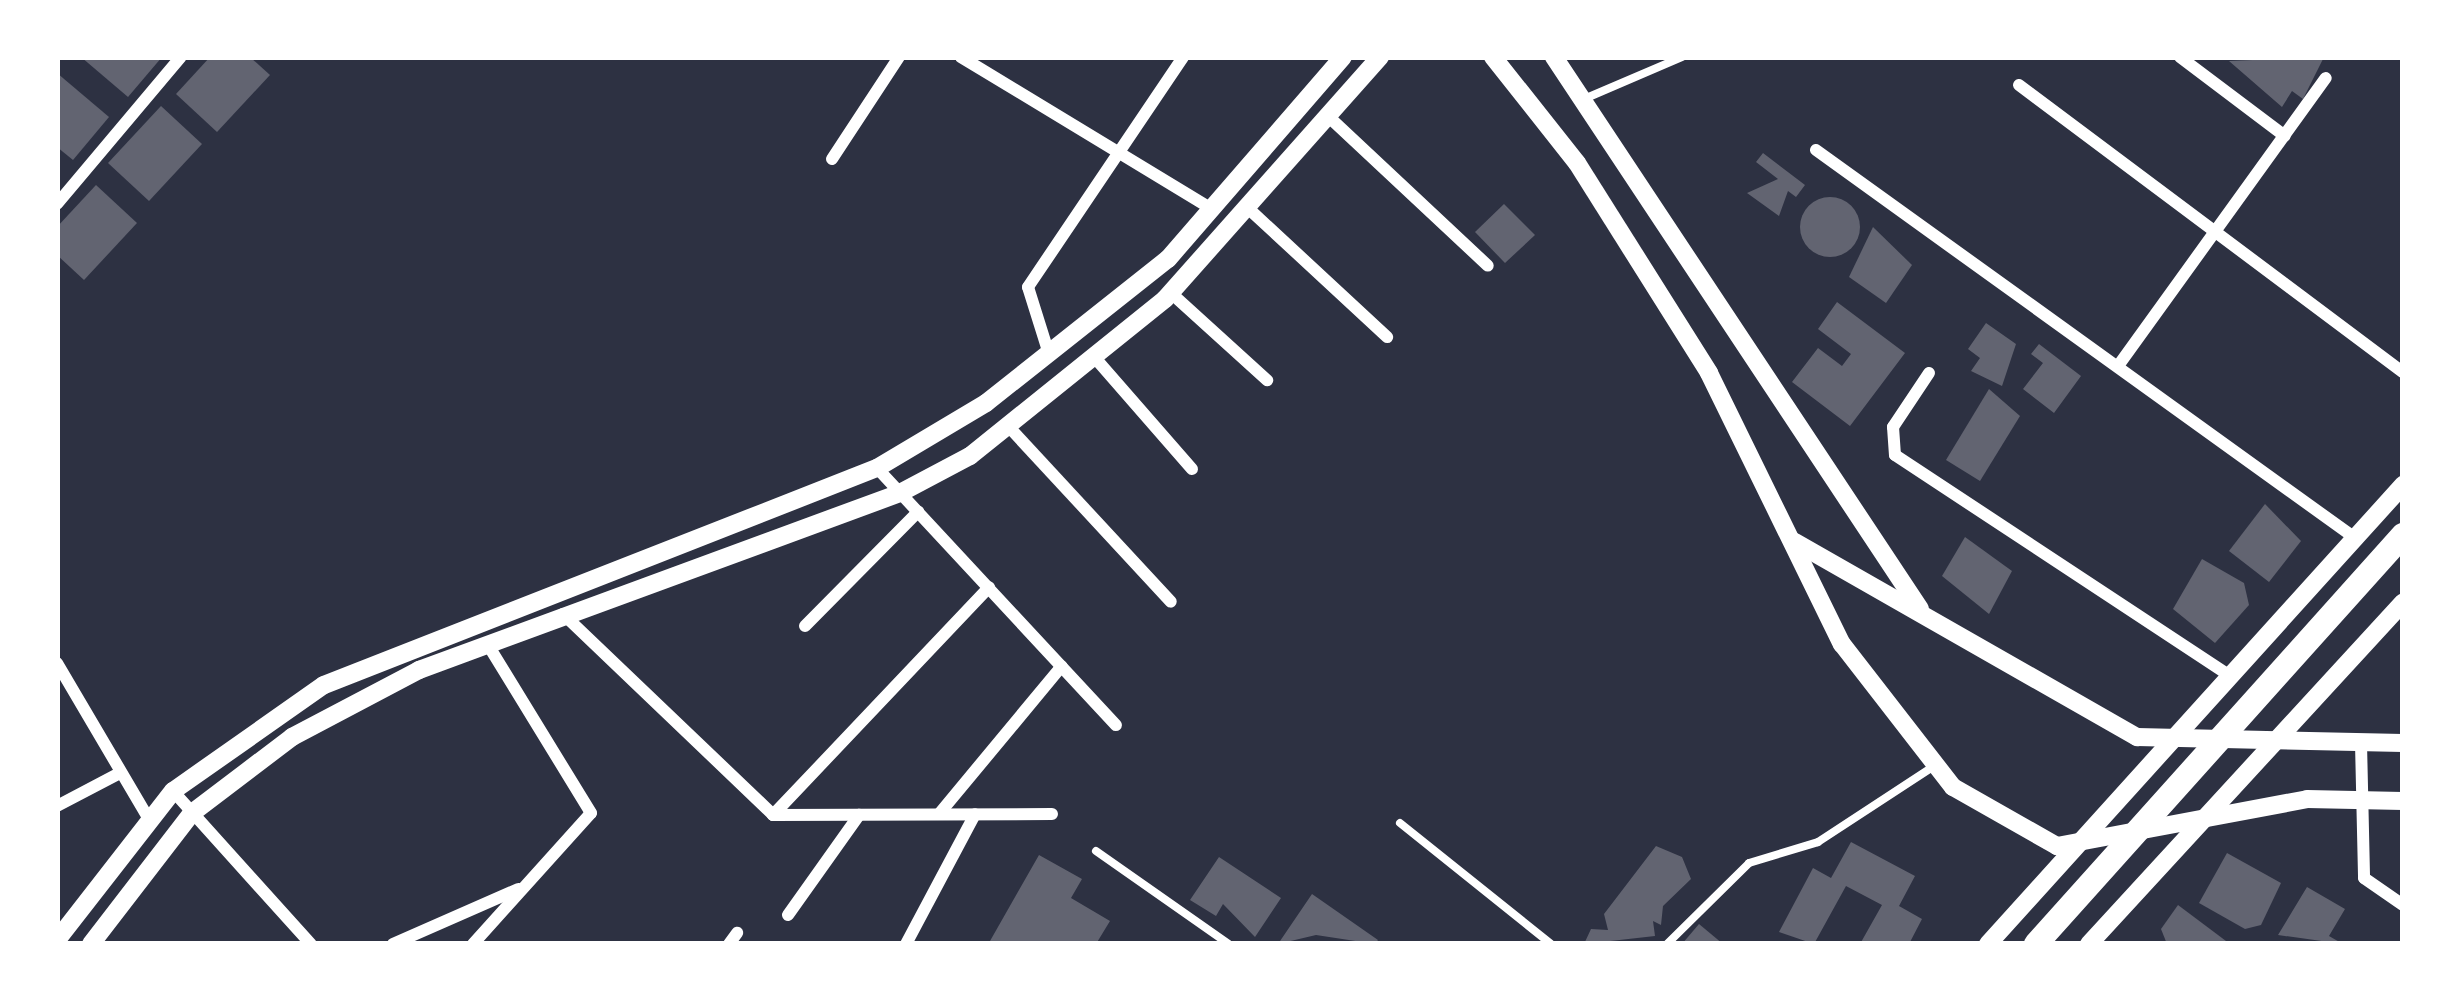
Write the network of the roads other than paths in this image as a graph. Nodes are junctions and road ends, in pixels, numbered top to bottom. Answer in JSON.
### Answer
{"nodes":[{"id":1,"x":182,"y":57,"type":"edge"},
{"id":2,"x":899,"y":57,"type":"edge"},
{"id":3,"x":961,"y":57,"type":"edge"},
{"id":4,"x":1183,"y":57,"type":"edge"},
{"id":5,"x":1343,"y":57,"type":"edge"},
{"id":6,"x":1380,"y":57,"type":"edge"},
{"id":7,"x":1493,"y":57,"type":"edge"},
{"id":8,"x":1554,"y":57,"type":"edge"},
{"id":9,"x":1682,"y":57,"type":"edge"},
{"id":10,"x":2180,"y":57,"type":"edge"},
{"id":11,"x":2326,"y":78,"type":"dead end"},
{"id":12,"x":2019,"y":85,"type":"dead end"},
{"id":13,"x":1583,"y":100,"type":"junction"},
{"id":14,"x":1330,"y":118,"type":"junction"},
{"id":15,"x":2285,"y":136,"type":"junction"},
{"id":16,"x":1118,"y":149,"type":"junction"},
{"id":17,"x":1816,"y":150,"type":"dead end"},
{"id":18,"x":832,"y":159,"type":"dead end"},
{"id":19,"x":57,"y":204,"type":"edge"},
{"id":20,"x":1212,"y":209,"type":"junction"},
{"id":21,"x":1250,"y":210,"type":"junction"},
{"id":22,"x":2218,"y":230,"type":"junction"},
{"id":23,"x":1488,"y":266,"type":"dead end"},
{"id":24,"x":1171,"y":292,"type":"junction"},
{"id":25,"x":1388,"y":337,"type":"dead end"},
{"id":26,"x":1739,"y":344,"type":"junction"},
{"id":27,"x":1049,"y":354,"type":"junction"},
{"id":28,"x":1096,"y":359,"type":"junction"},
{"id":29,"x":1704,"y":365,"type":"junction"},
{"id":30,"x":2119,"y":366,"type":"junction"},
{"id":31,"x":2403,"y":372,"type":"edge"},
{"id":32,"x":1929,"y":374,"type":"dead end"},
{"id":33,"x":1267,"y":380,"type":"dead end"},
{"id":34,"x":1009,"y":428,"type":"junction"},
{"id":35,"x":877,"y":469,"type":"junction"},
{"id":36,"x":1192,"y":469,"type":"dead end"},
{"id":37,"x":2403,"y":485,"type":"edge"},
{"id":38,"x":900,"y":493,"type":"junction"},
{"id":39,"x":918,"y":512,"type":"junction"},
{"id":40,"x":2403,"y":535,"type":"edge"},
{"id":41,"x":1790,"y":538,"type":"junction"},
{"id":42,"x":2355,"y":538,"type":"junction"},
{"id":43,"x":989,"y":587,"type":"junction"},
{"id":44,"x":1171,"y":602,"type":"dead end"},
{"id":45,"x":2402,"y":606,"type":"edge"},
{"id":46,"x":1920,"y":610,"type":"junction"},
{"id":47,"x":563,"y":613,"type":"junction"},
{"id":48,"x":805,"y":626,"type":"dead end"},
{"id":49,"x":487,"y":643,"type":"junction"},
{"id":50,"x":57,"y":663,"type":"edge"},
{"id":51,"x":1062,"y":666,"type":"junction"},
{"id":52,"x":2225,"y":673,"type":"junction"},
{"id":53,"x":1116,"y":725,"type":"dead end"},
{"id":54,"x":2170,"y":738,"type":"junction"},
{"id":55,"x":2271,"y":741,"type":"junction"},
{"id":56,"x":2403,"y":742,"type":"edge"},
{"id":57,"x":2361,"y":743,"type":"junction"},
{"id":58,"x":1936,"y":765,"type":"junction"},
{"id":59,"x":116,"y":775,"type":"junction"},
{"id":60,"x":173,"y":791,"type":"junction"},
{"id":61,"x":2359,"y":800,"type":"junction"},
{"id":62,"x":2403,"y":801,"type":"edge"},
{"id":63,"x":57,"y":806,"type":"edge"},
{"id":64,"x":192,"y":813,"type":"junction"},
{"id":65,"x":859,"y":814,"type":"junction"},
{"id":66,"x":939,"y":814,"type":"junction"},
{"id":67,"x":975,"y":814,"type":"junction"},
{"id":68,"x":1052,"y":814,"type":"dead end"},
{"id":69,"x":772,"y":815,"type":"junction"},
{"id":70,"x":149,"y":819,"type":"junction"},
{"id":71,"x":2201,"y":819,"type":"junction"},
{"id":72,"x":1400,"y":823,"type":"dead end"},
{"id":73,"x":2079,"y":842,"type":"junction"},
{"id":74,"x":1096,"y":851,"type":"dead end"},
{"id":75,"x":524,"y":886,"type":"junction"},
{"id":76,"x":2403,"y":905,"type":"edge"},
{"id":77,"x":788,"y":915,"type":"dead end"},
{"id":78,"x":57,"y":940,"type":"edge"},
{"id":79,"x":92,"y":944,"type":"edge"},
{"id":80,"x":311,"y":944,"type":"edge"},
{"id":81,"x":393,"y":944,"type":"edge"},
{"id":82,"x":473,"y":944,"type":"edge"},
{"id":83,"x":906,"y":944,"type":"edge"},
{"id":84,"x":1229,"y":944,"type":"edge"},
{"id":85,"x":1551,"y":944,"type":"edge"},
{"id":86,"x":1667,"y":944,"type":"edge"},
{"id":87,"x":1988,"y":944,"type":"edge"},
{"id":88,"x":2036,"y":944,"type":"edge"},
{"id":89,"x":2089,"y":944,"type":"edge"}],
"edges":[{"from":1,"to":19,"type":"street"},
{"from":2,"to":18,"type":"street"},
{"from":3,"to":16,"type":"street"},
{"from":4,"to":16,"type":"street"},
{"from":5,"to":20,"type":"street"},
{"from":6,"to":14,"type":"street"},
{"from":7,"to":29,"type":"street"},
{"from":8,"to":13,"type":"street"},
{"from":9,"to":13,"type":"lane"},
{"from":10,"to":15,"type":"street"},
{"from":11,"to":15,"type":"street"},
{"from":12,"to":22,"type":"street"},
{"from":13,"to":26,"type":"street"},
{"from":14,"to":21,"type":"street"},
{"from":14,"to":23,"type":"street"},
{"from":15,"to":22,"type":"street"},
{"from":16,"to":20,"type":"street"},
{"from":16,"to":27,"type":"street"},
{"from":17,"to":30,"type":"street"},
{"from":20,"to":27,"type":"street"},
{"from":21,"to":24,"type":"street"},
{"from":21,"to":25,"type":"street"},
{"from":22,"to":30,"type":"street"},
{"from":22,"to":31,"type":"street"},
{"from":24,"to":28,"type":"street"},
{"from":24,"to":33,"type":"street"},
{"from":26,"to":29,"type":"street"},
{"from":26,"to":46,"type":"street"},
{"from":27,"to":35,"type":"street"},
{"from":28,"to":34,"type":"street"},
{"from":28,"to":36,"type":"street"},
{"from":29,"to":41,"type":"street"},
{"from":30,"to":42,"type":"street"},
{"from":32,"to":52,"type":"street"},
{"from":34,"to":38,"type":"street"},
{"from":34,"to":44,"type":"street"},
{"from":35,"to":38,"type":"street"},
{"from":35,"to":60,"type":"street"},
{"from":37,"to":42,"type":"street"},
{"from":38,"to":39,"type":"street"},
{"from":38,"to":47,"type":"street"},
{"from":39,"to":43,"type":"street"},
{"from":39,"to":48,"type":"street"},
{"from":40,"to":88,"type":"main road"},
{"from":41,"to":46,"type":"street"},
{"from":41,"to":58,"type":"street"},
{"from":42,"to":52,"type":"street"},
{"from":43,"to":51,"type":"street"},
{"from":43,"to":69,"type":"street"},
{"from":45,"to":55,"type":"street"},
{"from":46,"to":54,"type":"street"},
{"from":47,"to":49,"type":"street"},
{"from":47,"to":69,"type":"street"},
{"from":49,"to":64,"type":"street"},
{"from":49,"to":75,"type":"street"},
{"from":50,"to":59,"type":"street"},
{"from":51,"to":53,"type":"street"},
{"from":51,"to":66,"type":"street"},
{"from":52,"to":54,"type":"street"},
{"from":54,"to":55,"type":"street"},
{"from":54,"to":73,"type":"street"},
{"from":55,"to":57,"type":"street"},
{"from":55,"to":71,"type":"street"},
{"from":56,"to":57,"type":"street"},
{"from":57,"to":61,"type":"street"},
{"from":58,"to":73,"type":"street"},
{"from":58,"to":86,"type":"lane"},
{"from":59,"to":63,"type":"street"},
{"from":59,"to":70,"type":"street"},
{"from":60,"to":64,"type":"street"},
{"from":60,"to":70,"type":"street"},
{"from":61,"to":62,"type":"street"},
{"from":61,"to":71,"type":"street"},
{"from":61,"to":76,"type":"street"},
{"from":64,"to":79,"type":"street"},
{"from":64,"to":80,"type":"street"},
{"from":65,"to":66,"type":"street"},
{"from":65,"to":69,"type":"street"},
{"from":65,"to":77,"type":"street"},
{"from":66,"to":67,"type":"street"},
{"from":67,"to":68,"type":"street"},
{"from":67,"to":83,"type":"street"},
{"from":70,"to":78,"type":"street"},
{"from":71,"to":73,"type":"street"},
{"from":71,"to":89,"type":"street"},
{"from":72,"to":85,"type":"lane"},
{"from":73,"to":87,"type":"street"},
{"from":74,"to":84,"type":"lane"},
{"from":75,"to":81,"type":"street"},
{"from":75,"to":82,"type":"street"}]}
